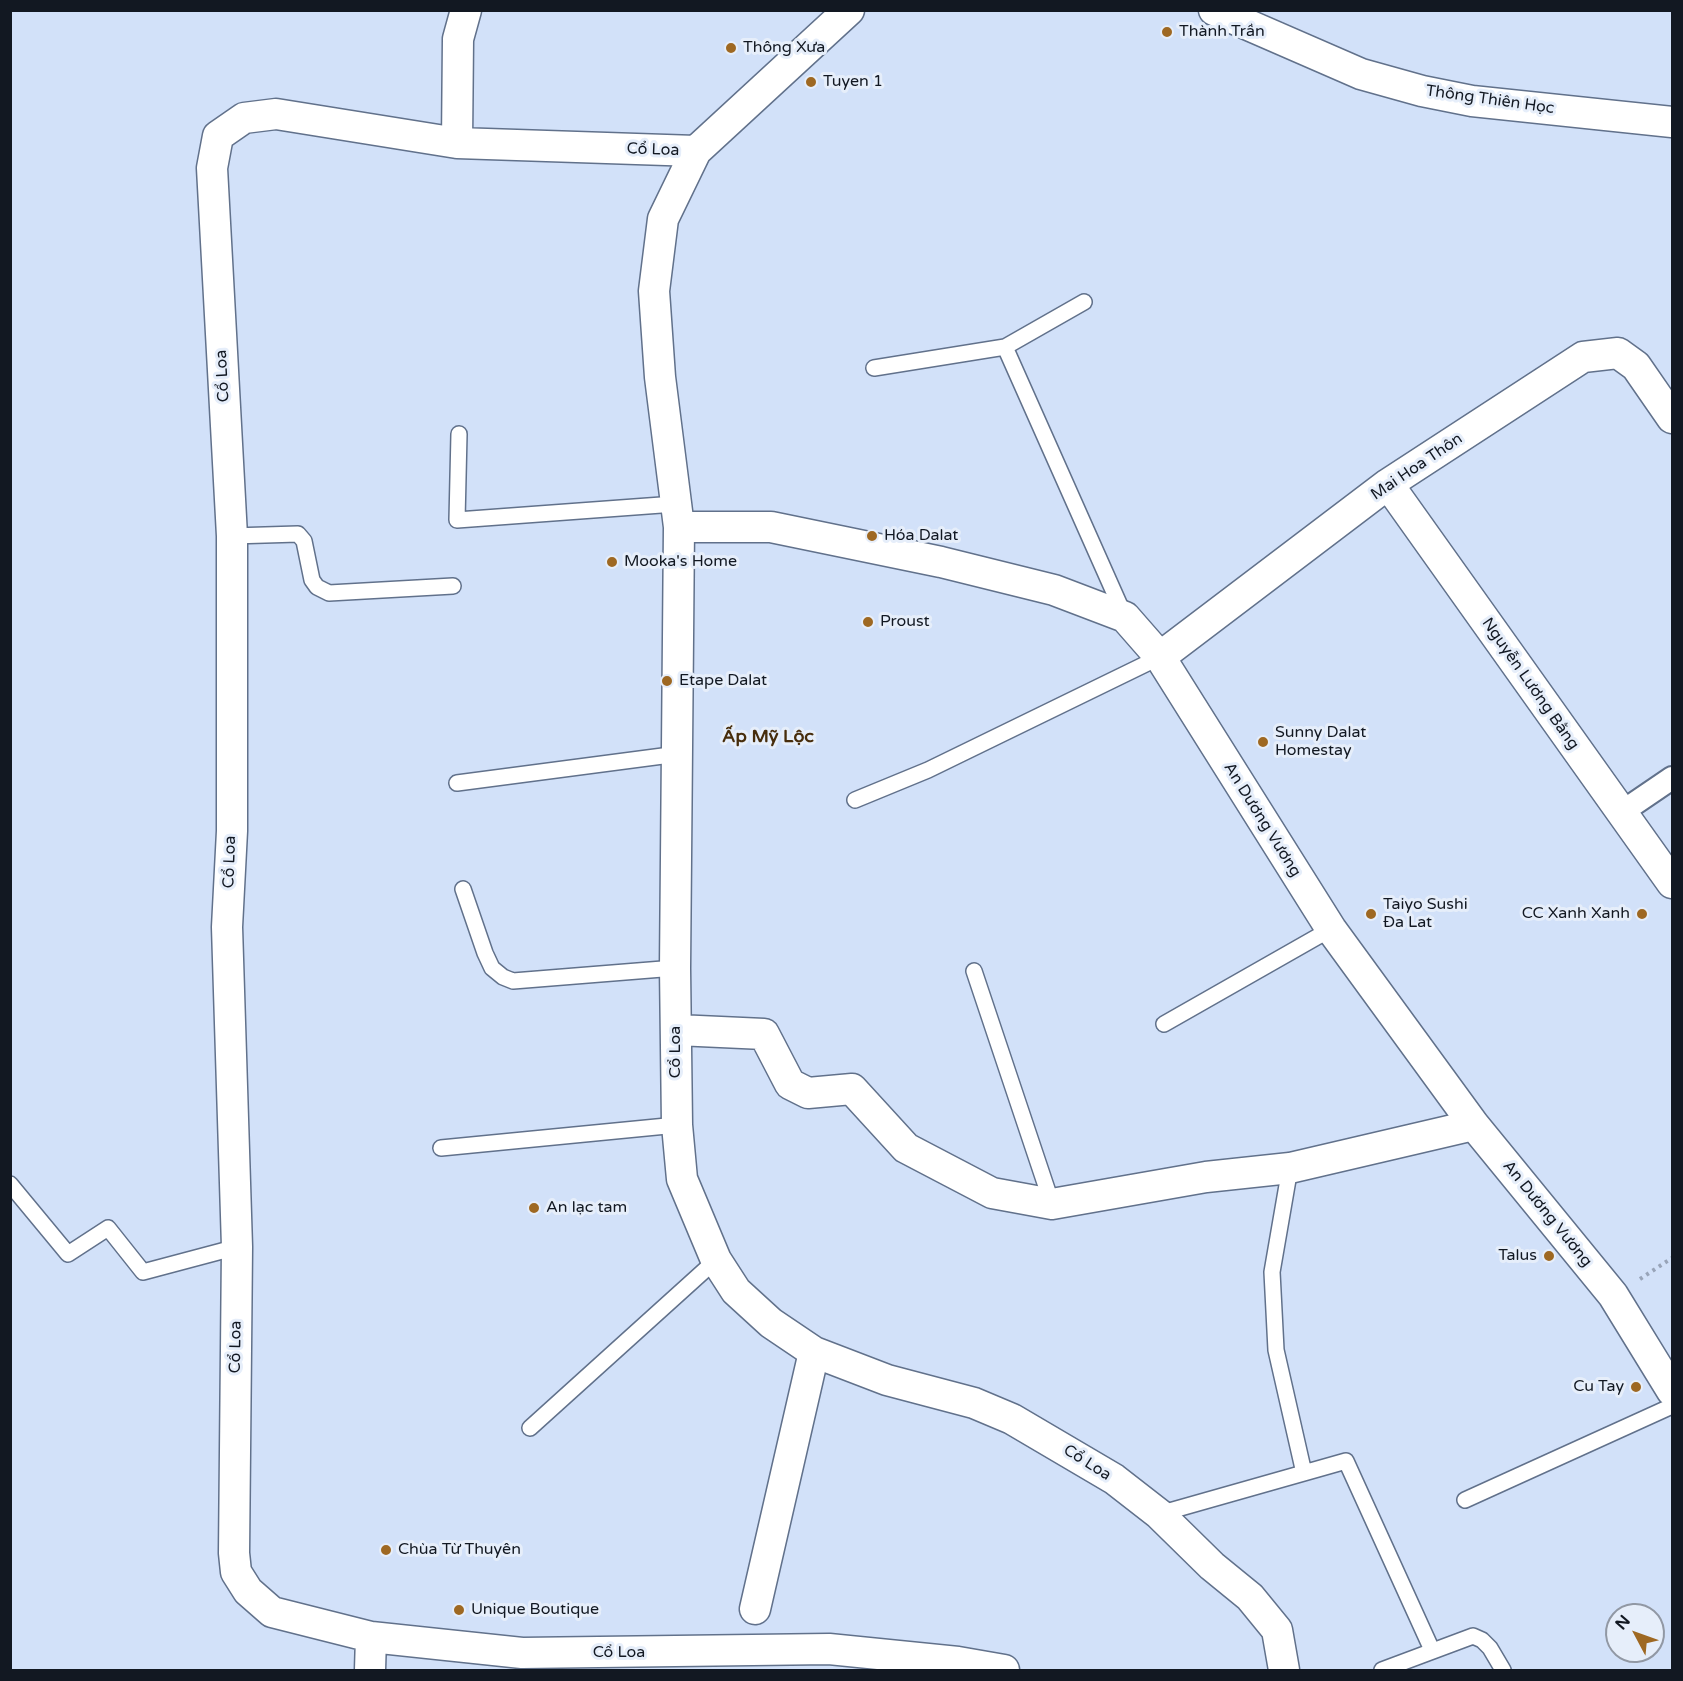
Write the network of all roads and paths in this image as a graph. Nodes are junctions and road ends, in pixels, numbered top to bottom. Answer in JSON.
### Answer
{"nodes":[{"id":1,"x":466,"y":10,"type":"edge"},
{"id":2,"x":849,"y":10,"type":"edge"},
{"id":3,"x":1214,"y":10,"type":"edge"},
{"id":4,"x":1672,"y":122,"type":"edge"},
{"id":5,"x":457,"y":143,"type":"junction"},
{"id":6,"x":696,"y":151,"type":"junction"},
{"id":7,"x":1084,"y":302,"type":"dead end"},
{"id":8,"x":1005,"y":347,"type":"junction"},
{"id":9,"x":874,"y":368,"type":"dead end"},
{"id":10,"x":1672,"y":418,"type":"edge"},
{"id":11,"x":459,"y":434,"type":"dead end"},
{"id":12,"x":1388,"y":484,"type":"junction"},
{"id":13,"x":677,"y":515,"type":"junction"},
{"id":14,"x":232,"y":536,"type":"junction"},
{"id":15,"x":453,"y":586,"type":"dead end"},
{"id":16,"x":1125,"y":616,"type":"junction"},
{"id":17,"x":1160,"y":657,"type":"junction"},
{"id":18,"x":678,"y":754,"type":"junction"},
{"id":19,"x":1672,"y":778,"type":"edge"},
{"id":20,"x":457,"y":783,"type":"dead end"},
{"id":21,"x":855,"y":800,"type":"dead end"},
{"id":22,"x":1622,"y":812,"type":"junction"},
{"id":23,"x":1672,"y":883,"type":"edge"},
{"id":24,"x":463,"y":889,"type":"dead end"},
{"id":25,"x":1331,"y":929,"type":"junction"},
{"id":26,"x":675,"y":968,"type":"junction"},
{"id":27,"x":974,"y":971,"type":"dead end"},
{"id":28,"x":1164,"y":1024,"type":"dead end"},
{"id":29,"x":677,"y":1030,"type":"junction"},
{"id":30,"x":676,"y":1125,"type":"junction"},
{"id":31,"x":1474,"y":1125,"type":"junction"},
{"id":32,"x":441,"y":1148,"type":"dead end"},
{"id":33,"x":1290,"y":1168,"type":"junction"},
{"id":34,"x":10,"y":1184,"type":"edge"},
{"id":35,"x":1052,"y":1204,"type":"junction"},
{"id":36,"x":237,"y":1247,"type":"junction"},
{"id":37,"x":716,"y":1260,"type":"junction"},
{"id":38,"x":814,"y":1352,"type":"junction"},
{"id":39,"x":1672,"y":1391,"type":"edge"},
{"id":40,"x":1672,"y":1406,"type":"edge"},
{"id":41,"x":530,"y":1428,"type":"dead end"},
{"id":42,"x":1304,"y":1473,"type":"junction"},
{"id":43,"x":1465,"y":1500,"type":"dead end"},
{"id":44,"x":1159,"y":1514,"type":"junction"},
{"id":45,"x":755,"y":1609,"type":"dead end"},
{"id":46,"x":371,"y":1637,"type":"junction"},
{"id":47,"x":1432,"y":1650,"type":"junction"},
{"id":48,"x":370,"y":1671,"type":"edge"},
{"id":49,"x":1004,"y":1671,"type":"edge"},
{"id":50,"x":1284,"y":1671,"type":"edge"},
{"id":51,"x":1382,"y":1671,"type":"edge"},
{"id":52,"x":1503,"y":1671,"type":"edge"}],
"edges":[{"from":1,"to":5,"type":"street"},
{"from":2,"to":6,"type":"street"},
{"from":3,"to":4,"type":"street","name":"Thông Thiên Học"},
{"from":5,"to":6,"type":"street","name":"Cổ Loa"},
{"from":5,"to":14,"type":"street","name":"Cổ Loa"},
{"from":6,"to":13,"type":"street","name":"Cổ Loa"},
{"from":7,"to":8,"type":"lane"},
{"from":8,"to":9,"type":"lane"},
{"from":8,"to":16,"type":"lane"},
{"from":10,"to":12,"type":"street","name":"Mai Hoa Thôn"},
{"from":11,"to":13,"type":"lane"},
{"from":12,"to":17,"type":"street","name":"Mai Hoa Thôn"},
{"from":12,"to":22,"type":"street","name":"Nguyễn Lương Bằng"},
{"from":13,"to":16,"type":"street","name":"An Dương Vương"},
{"from":13,"to":18,"type":"street","name":"Cổ Loa"},
{"from":14,"to":15,"type":"lane"},
{"from":14,"to":36,"type":"street","name":"Cổ Loa"},
{"from":16,"to":17,"type":"street","name":"An Dương Vương"},
{"from":17,"to":21,"type":"lane"},
{"from":17,"to":25,"type":"street","name":"An Dương Vương"},
{"from":18,"to":20,"type":"lane"},
{"from":18,"to":26,"type":"street","name":"Cổ Loa"},
{"from":19,"to":22,"type":"street"},
{"from":22,"to":23,"type":"street","name":"Nguyễn Lương Bằng"},
{"from":24,"to":26,"type":"lane"},
{"from":25,"to":28,"type":"lane"},
{"from":25,"to":31,"type":"street","name":"An Dương Vương"},
{"from":26,"to":29,"type":"street","name":"Cổ Loa"},
{"from":27,"to":35,"type":"lane"},
{"from":29,"to":30,"type":"street","name":"Cổ Loa"},
{"from":29,"to":35,"type":"street"},
{"from":30,"to":32,"type":"lane"},
{"from":30,"to":37,"type":"street","name":"Cổ Loa"},
{"from":31,"to":33,"type":"street"},
{"from":31,"to":39,"type":"street","name":"An Dương Vương"},
{"from":33,"to":35,"type":"street"},
{"from":33,"to":42,"type":"lane"},
{"from":34,"to":36,"type":"lane"},
{"from":36,"to":46,"type":"street","name":"Cổ Loa"},
{"from":37,"to":38,"type":"street","name":"Cổ Loa"},
{"from":37,"to":41,"type":"lane"},
{"from":38,"to":44,"type":"street","name":"Cổ Loa"},
{"from":38,"to":45,"type":"street"},
{"from":40,"to":43,"type":"lane"},
{"from":42,"to":44,"type":"lane"},
{"from":42,"to":47,"type":"lane"},
{"from":44,"to":50,"type":"street","name":"Cổ Loa"},
{"from":46,"to":48,"type":"street"},
{"from":46,"to":49,"type":"street","name":"Cổ Loa"},
{"from":47,"to":51,"type":"lane"},
{"from":47,"to":52,"type":"lane"}]}
